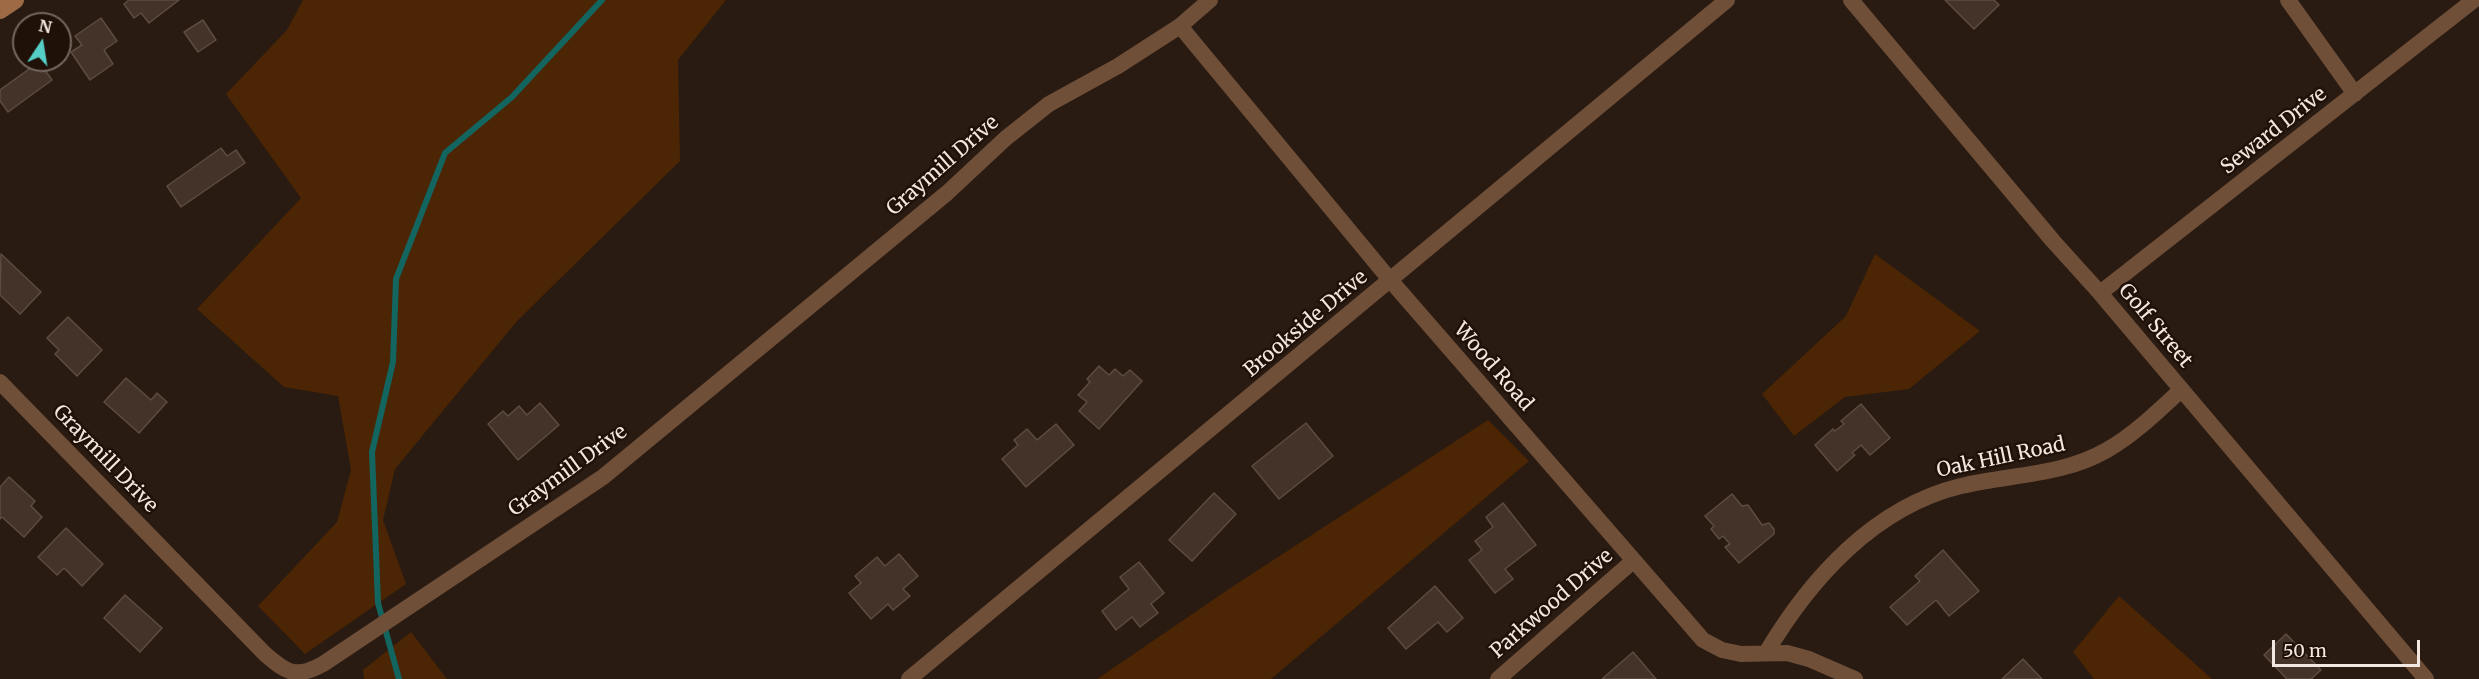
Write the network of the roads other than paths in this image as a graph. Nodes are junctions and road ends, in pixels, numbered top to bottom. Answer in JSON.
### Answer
{"nodes":[{"id":1,"x":15,"y":0,"type":"edge"},
{"id":2,"x":1210,"y":0,"type":"edge"},
{"id":3,"x":1727,"y":0,"type":"edge"},
{"id":4,"x":1851,"y":0,"type":"edge"},
{"id":5,"x":2288,"y":0,"type":"edge"},
{"id":6,"x":2474,"y":0,"type":"edge"},
{"id":7,"x":0,"y":9,"type":"edge"},
{"id":8,"x":1180,"y":26,"type":"junction"},
{"id":9,"x":2355,"y":94,"type":"junction"},
{"id":10,"x":1391,"y":281,"type":"junction"},
{"id":11,"x":2100,"y":293,"type":"junction"},
{"id":12,"x":0,"y":382,"type":"edge"},
{"id":13,"x":2181,"y":390,"type":"junction"},
{"id":14,"x":1633,"y":561,"type":"junction"},
{"id":15,"x":1766,"y":653,"type":"junction"},
{"id":16,"x":909,"y":679,"type":"edge"},
{"id":17,"x":1498,"y":679,"type":"edge"},
{"id":18,"x":1855,"y":679,"type":"edge"},
{"id":19,"x":2426,"y":679,"type":"edge"}],
"edges":[{"from":1,"to":7,"type":"street"},
{"from":2,"to":8,"type":"street"},
{"from":3,"to":10,"type":"street","name":"Brookside Drive"},
{"from":4,"to":11,"type":"street","name":"Golf Street"},
{"from":5,"to":9,"type":"street"},
{"from":6,"to":9,"type":"street","name":"Seward Drive"},
{"from":8,"to":10,"type":"street","name":"Wood Road"},
{"from":8,"to":12,"type":"street","name":"Graymill Drive"},
{"from":9,"to":11,"type":"street","name":"Seward Drive"},
{"from":10,"to":14,"type":"street","name":"Wood Road"},
{"from":10,"to":16,"type":"street","name":"Brookside Drive"},
{"from":11,"to":13,"type":"street","name":"Golf Street"},
{"from":13,"to":15,"type":"street","name":"Oak Hill Road"},
{"from":13,"to":19,"type":"street","name":"Golf Street"},
{"from":14,"to":15,"type":"street","name":"Wood Road"},
{"from":14,"to":17,"type":"street","name":"Parkwood Drive"},
{"from":15,"to":18,"type":"street","name":"Wood Road"}]}
